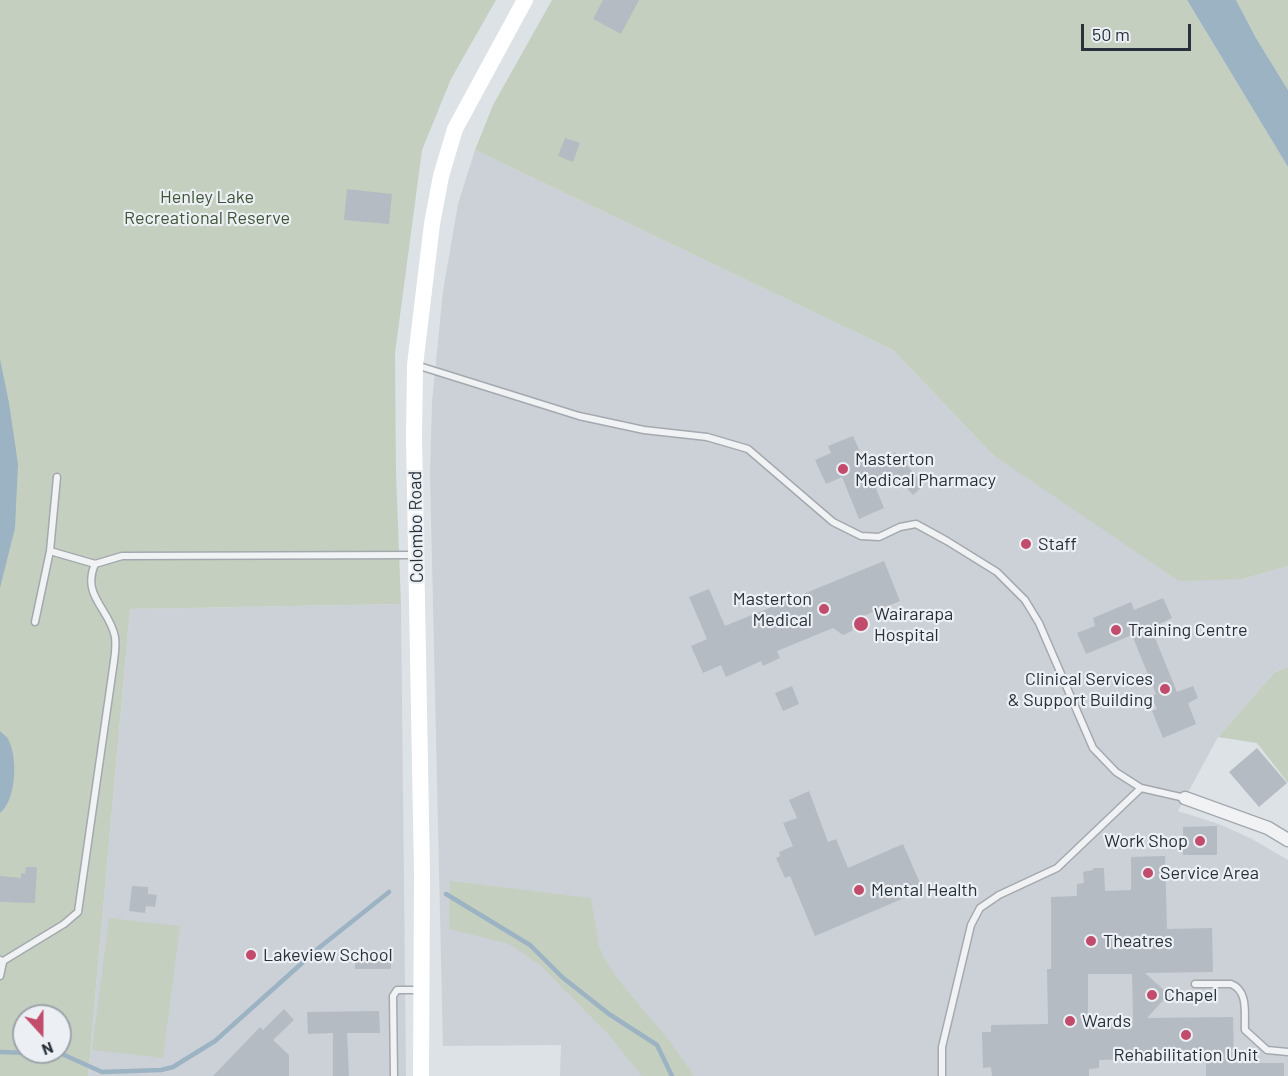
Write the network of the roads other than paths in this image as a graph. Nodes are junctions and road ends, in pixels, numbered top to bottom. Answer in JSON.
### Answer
{"nodes":[{"id":1,"x":525,"y":0,"type":"edge"},
{"id":2,"x":415,"y":365,"type":"junction"},
{"id":3,"x":57,"y":477,"type":"dead end"},
{"id":4,"x":50,"y":551,"type":"junction"},
{"id":5,"x":417,"y":555,"type":"junction"},
{"id":6,"x":95,"y":564,"type":"junction"},
{"id":7,"x":35,"y":622,"type":"dead end"},
{"id":8,"x":1141,"y":788,"type":"junction"},
{"id":9,"x":1185,"y":798,"type":"joint"},
{"id":10,"x":1288,"y":840,"type":"edge"},
{"id":11,"x":1,"y":962,"type":"edge"},
{"id":12,"x":0,"y":976,"type":"edge"},
{"id":13,"x":1196,"y":984,"type":"dead end"},
{"id":14,"x":421,"y":990,"type":"junction"},
{"id":15,"x":1288,"y":1052,"type":"edge"},
{"id":16,"x":394,"y":1076,"type":"edge"},
{"id":17,"x":421,"y":1076,"type":"edge"},
{"id":18,"x":942,"y":1076,"type":"edge"}],
"edges":[{"from":1,"to":2,"type":"street","name":"Colombo Road"},
{"from":2,"to":5,"type":"street","name":"Colombo Road"},
{"from":2,"to":8,"type":"lane"},
{"from":3,"to":4,"type":"lane"},
{"from":4,"to":6,"type":"lane"},
{"from":4,"to":7,"type":"lane"},
{"from":5,"to":6,"type":"lane"},
{"from":5,"to":14,"type":"street","name":"Colombo Road"},
{"from":6,"to":11,"type":"lane"},
{"from":8,"to":9,"type":"lane"},
{"from":8,"to":18,"type":"lane"},
{"from":9,"to":10,"type":"street"},
{"from":11,"to":12,"type":"lane"},
{"from":13,"to":15,"type":"lane"},
{"from":14,"to":16,"type":"lane"},
{"from":14,"to":17,"type":"street","name":"Colombo Road"}]}
